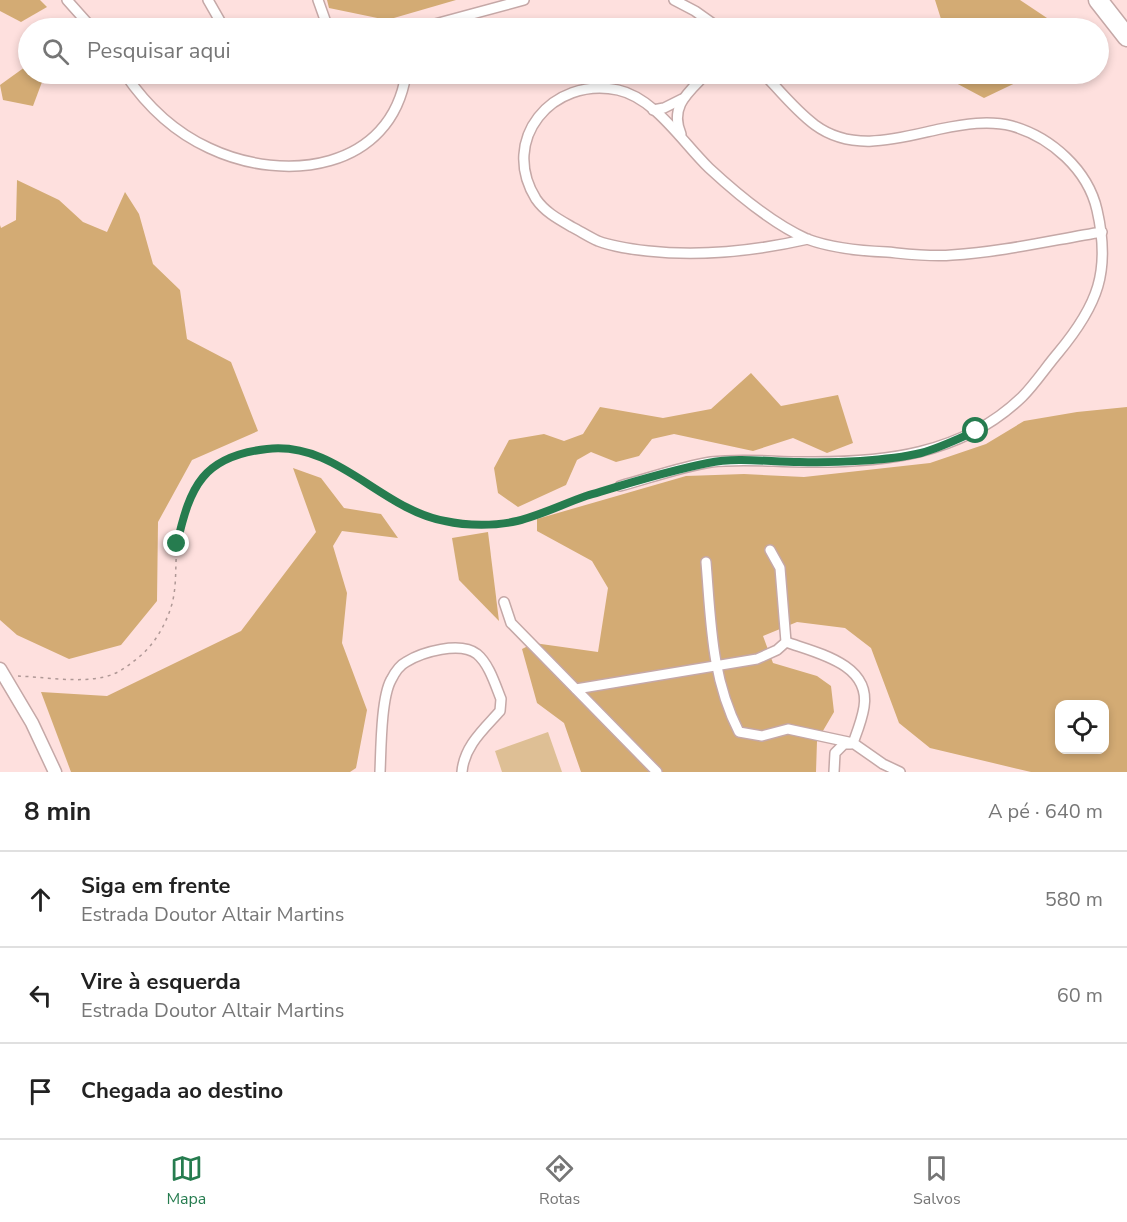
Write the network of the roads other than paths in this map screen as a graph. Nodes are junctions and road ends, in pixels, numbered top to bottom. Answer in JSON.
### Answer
{"nodes":[{"id":1,"x":67,"y":0,"type":"edge"},
{"id":2,"x":208,"y":0,"type":"edge"},
{"id":3,"x":318,"y":0,"type":"edge"},
{"id":4,"x":524,"y":0,"type":"edge"},
{"id":5,"x":674,"y":0,"type":"edge"},
{"id":6,"x":1098,"y":0,"type":"edge"},
{"id":7,"x":83,"y":18,"type":"edge"},
{"id":8,"x":218,"y":18,"type":"edge"},
{"id":9,"x":324,"y":18,"type":"edge"},
{"id":10,"x":457,"y":18,"type":"edge"},
{"id":11,"x":704,"y":18,"type":"edge"},
{"id":12,"x":1127,"y":37,"type":"edge"},
{"id":13,"x":132,"y":84,"type":"edge"},
{"id":14,"x":404,"y":84,"type":"edge"},
{"id":15,"x":696,"y":84,"type":"edge"},
{"id":16,"x":774,"y":84,"type":"edge"},
{"id":17,"x":681,"y":99,"type":"junction"},
{"id":18,"x":653,"y":110,"type":"junction"},
{"id":19,"x":683,"y":139,"type":"junction"},
{"id":20,"x":1102,"y":232,"type":"junction"},
{"id":21,"x":808,"y":239,"type":"junction"},
{"id":22,"x":621,"y":486,"type":"road end"},
{"id":23,"x":770,"y":550,"type":"dead end"},
{"id":24,"x":706,"y":562,"type":"dead end"},
{"id":25,"x":504,"y":602,"type":"dead end"},
{"id":26,"x":786,"y":642,"type":"junction"},
{"id":27,"x":715,"y":666,"type":"junction"},
{"id":28,"x":2,"y":672,"type":"edge"},
{"id":29,"x":576,"y":689,"type":"junction"},
{"id":30,"x":853,"y":743,"type":"junction"},
{"id":31,"x":55,"y":772,"type":"edge"},
{"id":32,"x":380,"y":772,"type":"edge"},
{"id":33,"x":462,"y":772,"type":"edge"},
{"id":34,"x":657,"y":772,"type":"edge"},
{"id":35,"x":834,"y":772,"type":"edge"},
{"id":36,"x":900,"y":772,"type":"edge"}],
"edges":[{"from":1,"to":7,"type":"street"},
{"from":2,"to":8,"type":"street"},
{"from":3,"to":9,"type":"street"},
{"from":4,"to":10,"type":"street"},
{"from":5,"to":11,"type":"street"},
{"from":6,"to":12,"type":"highway"},
{"from":13,"to":14,"type":"street"},
{"from":15,"to":17,"type":"street"},
{"from":16,"to":20,"type":"street"},
{"from":17,"to":18,"type":"street"},
{"from":17,"to":19,"type":"street"},
{"from":18,"to":19,"type":"street"},
{"from":18,"to":21,"type":"street"},
{"from":19,"to":21,"type":"street"},
{"from":20,"to":21,"type":"street"},
{"from":20,"to":22,"type":"street"},
{"from":23,"to":26,"type":"street"},
{"from":24,"to":27,"type":"street"},
{"from":25,"to":29,"type":"street"},
{"from":26,"to":27,"type":"street"},
{"from":26,"to":30,"type":"street"},
{"from":27,"to":29,"type":"street"},
{"from":27,"to":30,"type":"street"},
{"from":28,"to":31,"type":"street"},
{"from":29,"to":34,"type":"street"},
{"from":30,"to":35,"type":"street"},
{"from":30,"to":36,"type":"street"},
{"from":32,"to":33,"type":"street"}]}
